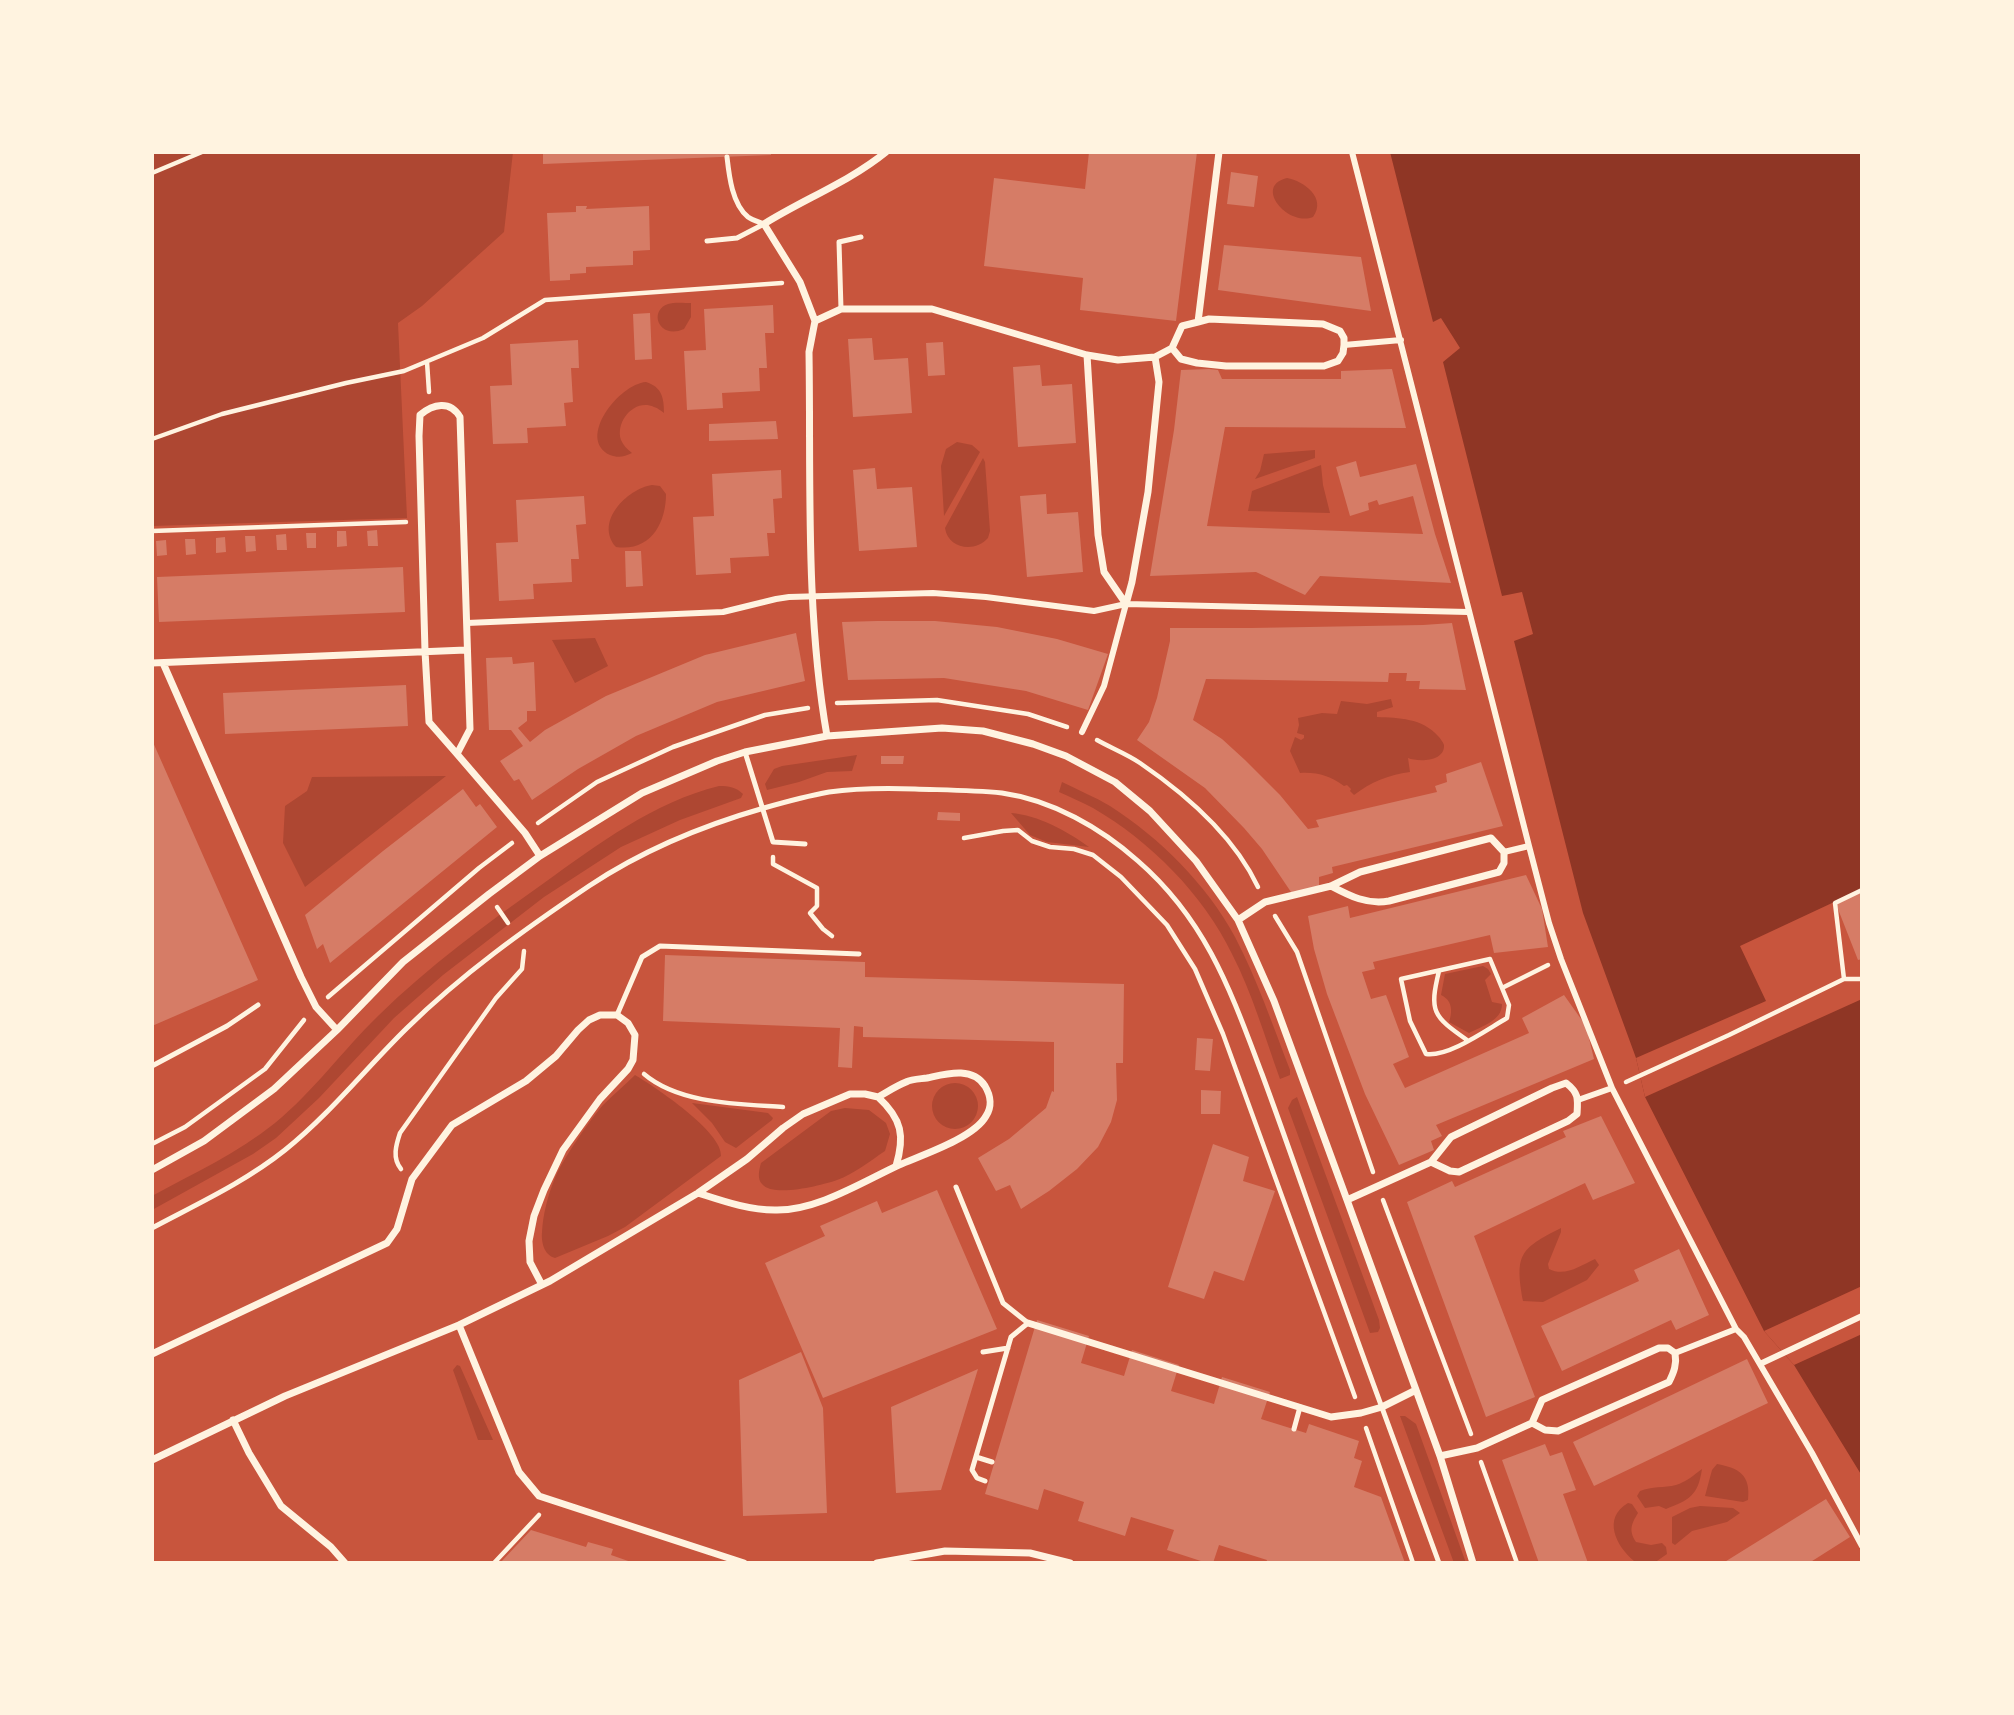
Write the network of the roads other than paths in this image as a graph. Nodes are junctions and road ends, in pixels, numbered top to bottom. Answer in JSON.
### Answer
{"nodes":[{"id":1,"x":886,"y":152,"type":"edge"},
{"id":2,"x":1219,"y":152,"type":"edge"},
{"id":3,"x":1352,"y":152,"type":"edge"},
{"id":4,"x":727,"y":157,"type":"dead end"},
{"id":5,"x":764,"y":224,"type":"junction"},
{"id":6,"x":861,"y":237,"type":"dead end"},
{"id":7,"x":707,"y":241,"type":"dead end"},
{"id":8,"x":841,"y":309,"type":"junction"},
{"id":9,"x":815,"y":321,"type":"junction"},
{"id":10,"x":1198,"y":322,"type":"junction"},
{"id":11,"x":1401,"y":340,"type":"junction"},
{"id":12,"x":1344,"y":345,"type":"junction"},
{"id":13,"x":1172,"y":348,"type":"junction"},
{"id":14,"x":1087,"y":355,"type":"junction"},
{"id":15,"x":1154,"y":356,"type":"junction"},
{"id":16,"x":812,"y":597,"type":"junction"},
{"id":17,"x":1126,"y":604,"type":"junction"},
{"id":18,"x":1468,"y":612,"type":"junction"},
{"id":19,"x":467,"y":623,"type":"junction"},
{"id":20,"x":466,"y":650,"type":"junction"},
{"id":21,"x":425,"y":651,"type":"junction"},
{"id":22,"x":152,"y":663,"type":"edge"},
{"id":23,"x":163,"y":663,"type":"junction"},
{"id":24,"x":1083,"y":732,"type":"dead end"},
{"id":25,"x":827,"y":736,"type":"junction"},
{"id":26,"x":745,"y":752,"type":"junction"},
{"id":27,"x":457,"y":754,"type":"junction"},
{"id":28,"x":764,"y":808,"type":"junction"},
{"id":29,"x":805,"y":844,"type":"dead end"},
{"id":30,"x":1529,"y":846,"type":"junction"},
{"id":31,"x":1504,"y":852,"type":"junction"},
{"id":32,"x":540,"y":856,"type":"junction"},
{"id":33,"x":1331,"y":886,"type":"junction"},
{"id":34,"x":1238,"y":919,"type":"junction"},
{"id":35,"x":859,"y":954,"type":"dead end"},
{"id":36,"x":258,"y":1005,"type":"dead end"},
{"id":37,"x":617,"y":1015,"type":"junction"},
{"id":38,"x":337,"y":1030,"type":"junction"},
{"id":39,"x":152,"y":1066,"type":"edge"},
{"id":40,"x":1612,"y":1088,"type":"junction"},
{"id":41,"x":878,"y":1097,"type":"junction"},
{"id":42,"x":1578,"y":1100,"type":"junction"},
{"id":43,"x":1431,"y":1162,"type":"junction"},
{"id":44,"x":896,"y":1166,"type":"junction"},
{"id":45,"x":152,"y":1170,"type":"edge"},
{"id":46,"x":956,"y":1187,"type":"dead end"},
{"id":47,"x":698,"y":1193,"type":"junction"},
{"id":48,"x":1347,"y":1200,"type":"junction"},
{"id":49,"x":152,"y":1228,"type":"edge"},
{"id":50,"x":542,"y":1285,"type":"junction"},
{"id":51,"x":1862,"y":1316,"type":"edge"},
{"id":52,"x":1028,"y":1323,"type":"junction"},
{"id":53,"x":459,"y":1325,"type":"junction"},
{"id":54,"x":1736,"y":1329,"type":"junction"},
{"id":55,"x":1008,"y":1348,"type":"junction"},
{"id":56,"x":983,"y":1352,"type":"dead end"},
{"id":57,"x":1675,"y":1353,"type":"junction"},
{"id":58,"x":152,"y":1354,"type":"edge"},
{"id":59,"x":1760,"y":1364,"type":"junction"},
{"id":60,"x":1416,"y":1390,"type":"junction"},
{"id":61,"x":1300,"y":1407,"type":"junction"},
{"id":62,"x":1382,"y":1407,"type":"junction"},
{"id":63,"x":233,"y":1420,"type":"junction"},
{"id":64,"x":1532,"y":1423,"type":"junction"},
{"id":65,"x":1294,"y":1429,"type":"dead end"},
{"id":66,"x":1440,"y":1456,"type":"junction"},
{"id":67,"x":976,"y":1457,"type":"junction"},
{"id":68,"x":152,"y":1460,"type":"edge"},
{"id":69,"x":992,"y":1462,"type":"dead end"},
{"id":70,"x":985,"y":1481,"type":"dead end"},
{"id":71,"x":1862,"y":1546,"type":"edge"},
{"id":72,"x":915,"y":1559,"type":"edge"},
{"id":73,"x":345,"y":1563,"type":"edge"},
{"id":74,"x":744,"y":1563,"type":"edge"},
{"id":75,"x":877,"y":1563,"type":"edge"},
{"id":76,"x":1070,"y":1563,"type":"edge"},
{"id":77,"x":1439,"y":1563,"type":"edge"},
{"id":78,"x":1473,"y":1563,"type":"edge"}],
"edges":[{"from":1,"to":5,"type":"street"},
{"from":2,"to":10,"type":"street"},
{"from":3,"to":11,"type":"street"},
{"from":4,"to":5,"type":"lane"},
{"from":5,"to":7,"type":"lane"},
{"from":5,"to":9,"type":"street"},
{"from":6,"to":8,"type":"lane"},
{"from":8,"to":9,"type":"street"},
{"from":8,"to":14,"type":"street"},
{"from":9,"to":16,"type":"street"},
{"from":10,"to":12,"type":"street"},
{"from":10,"to":13,"type":"street"},
{"from":11,"to":12,"type":"street"},
{"from":11,"to":18,"type":"street"},
{"from":12,"to":13,"type":"street"},
{"from":13,"to":15,"type":"street"},
{"from":14,"to":15,"type":"street"},
{"from":14,"to":17,"type":"street"},
{"from":15,"to":17,"type":"street"},
{"from":16,"to":17,"type":"street"},
{"from":16,"to":19,"type":"street"},
{"from":16,"to":25,"type":"street"},
{"from":17,"to":18,"type":"street"},
{"from":17,"to":24,"type":"street"},
{"from":18,"to":30,"type":"street"},
{"from":19,"to":20,"type":"street"},
{"from":19,"to":21,"type":"street"},
{"from":20,"to":21,"type":"street"},
{"from":20,"to":27,"type":"street"},
{"from":21,"to":23,"type":"street"},
{"from":21,"to":27,"type":"street"},
{"from":22,"to":23,"type":"street"},
{"from":23,"to":38,"type":"street"},
{"from":25,"to":26,"type":"street"},
{"from":25,"to":34,"type":"street"},
{"from":26,"to":28,"type":"lane"},
{"from":26,"to":32,"type":"street"},
{"from":27,"to":32,"type":"street"},
{"from":28,"to":29,"type":"lane"},
{"from":28,"to":49,"type":"lane"},
{"from":28,"to":62,"type":"lane"},
{"from":30,"to":31,"type":"street"},
{"from":30,"to":40,"type":"street"},
{"from":31,"to":33,"type":"street"},
{"from":31,"to":33,"type":"street"},
{"from":32,"to":38,"type":"street"},
{"from":33,"to":34,"type":"street"},
{"from":34,"to":48,"type":"street"},
{"from":35,"to":37,"type":"lane"},
{"from":36,"to":39,"type":"lane"},
{"from":37,"to":50,"type":"street"},
{"from":37,"to":58,"type":"street"},
{"from":38,"to":45,"type":"street"},
{"from":40,"to":42,"type":"street"},
{"from":40,"to":54,"type":"street"},
{"from":41,"to":44,"type":"street"},
{"from":41,"to":44,"type":"street"},
{"from":41,"to":47,"type":"street"},
{"from":42,"to":43,"type":"street"},
{"from":42,"to":43,"type":"street"},
{"from":43,"to":48,"type":"street"},
{"from":44,"to":47,"type":"street"},
{"from":46,"to":52,"type":"lane"},
{"from":47,"to":50,"type":"street"},
{"from":48,"to":60,"type":"street"},
{"from":50,"to":53,"type":"street"},
{"from":51,"to":59,"type":"street"},
{"from":52,"to":55,"type":"lane"},
{"from":52,"to":61,"type":"street"},
{"from":53,"to":63,"type":"street"},
{"from":53,"to":74,"type":"street"},
{"from":54,"to":57,"type":"street"},
{"from":54,"to":59,"type":"street"},
{"from":55,"to":56,"type":"lane"},
{"from":55,"to":67,"type":"lane"},
{"from":57,"to":64,"type":"street"},
{"from":57,"to":64,"type":"street"},
{"from":59,"to":71,"type":"street"},
{"from":60,"to":62,"type":"street"},
{"from":60,"to":66,"type":"street"},
{"from":61,"to":62,"type":"street"},
{"from":61,"to":65,"type":"lane"},
{"from":62,"to":77,"type":"lane"},
{"from":63,"to":68,"type":"street"},
{"from":63,"to":73,"type":"street"},
{"from":64,"to":66,"type":"street"},
{"from":66,"to":78,"type":"street"},
{"from":67,"to":69,"type":"lane"},
{"from":67,"to":70,"type":"lane"},
{"from":72,"to":75,"type":"street"},
{"from":72,"to":76,"type":"street"}]}
